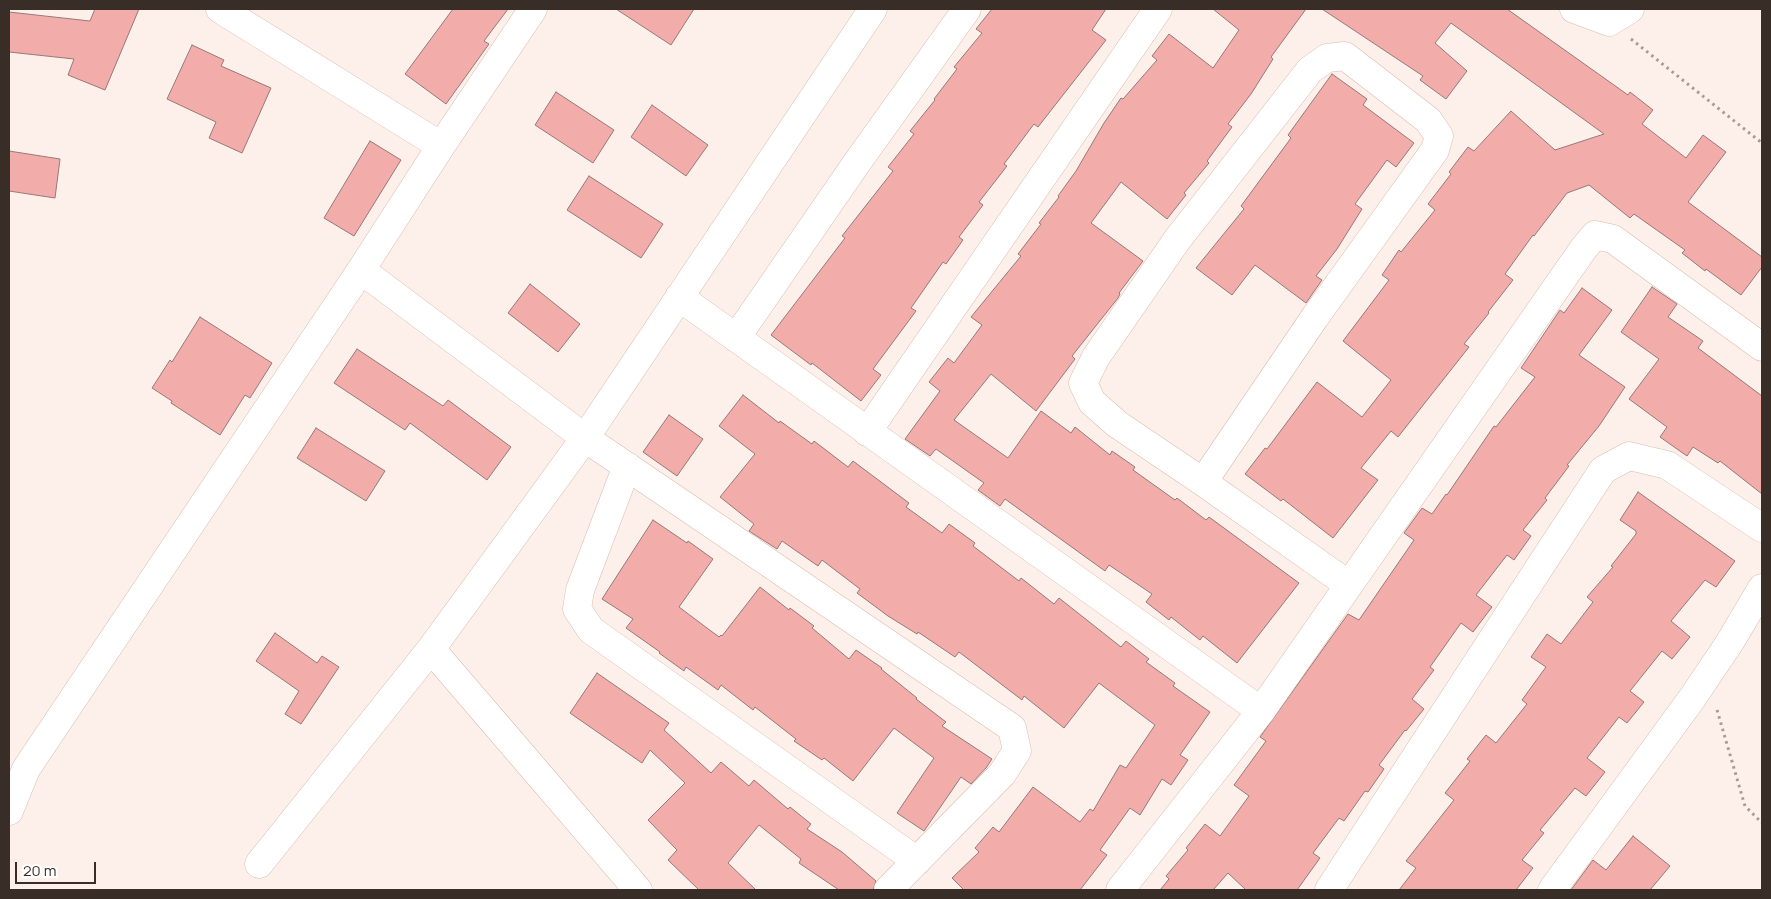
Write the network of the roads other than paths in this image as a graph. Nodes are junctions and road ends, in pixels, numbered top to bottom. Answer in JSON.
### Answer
{"nodes":[{"id":1,"x":220,"y":9,"type":"edge"},
{"id":2,"x":533,"y":9,"type":"edge"},
{"id":3,"x":873,"y":9,"type":"edge"},
{"id":4,"x":967,"y":9,"type":"edge"},
{"id":5,"x":1574,"y":9,"type":"edge"},
{"id":6,"x":1152,"y":11,"type":"edge"},
{"id":7,"x":1619,"y":15,"type":"edge"},
{"id":8,"x":441,"y":146,"type":"junction"},
{"id":9,"x":361,"y":270,"type":"junction"},
{"id":10,"x":679,"y":297,"type":"junction"},
{"id":11,"x":736,"y":338,"type":"junction"},
{"id":12,"x":1762,"y":347,"type":"edge"},
{"id":13,"x":868,"y":432,"type":"junction"},
{"id":14,"x":585,"y":438,"type":"junction"},
{"id":15,"x":627,"y":466,"type":"junction"},
{"id":16,"x":1203,"y":482,"type":"junction"},
{"id":17,"x":1762,"y":528,"type":"edge"},
{"id":18,"x":1349,"y":585,"type":"junction"},
{"id":19,"x":1762,"y":588,"type":"edge"},
{"id":20,"x":431,"y":649,"type":"junction"},
{"id":21,"x":1261,"y":712,"type":"junction"},
{"id":22,"x":9,"y":811,"type":"edge"},
{"id":23,"x":916,"y":861,"type":"junction"},
{"id":24,"x":259,"y":864,"type":"dead end"},
{"id":25,"x":638,"y":890,"type":"edge"},
{"id":26,"x":888,"y":890,"type":"edge"},
{"id":27,"x":1120,"y":890,"type":"edge"},
{"id":28,"x":1329,"y":890,"type":"edge"},
{"id":29,"x":1552,"y":890,"type":"edge"}],
"edges":[{"from":1,"to":8,"type":"street"},
{"from":2,"to":8,"type":"street"},
{"from":3,"to":10,"type":"street"},
{"from":4,"to":11,"type":"street"},
{"from":5,"to":7,"type":"street"},
{"from":6,"to":13,"type":"street"},
{"from":8,"to":9,"type":"street"},
{"from":9,"to":14,"type":"street"},
{"from":9,"to":22,"type":"street"},
{"from":10,"to":11,"type":"street"},
{"from":10,"to":14,"type":"street"},
{"from":11,"to":13,"type":"street"},
{"from":12,"to":18,"type":"street"},
{"from":13,"to":21,"type":"street"},
{"from":14,"to":15,"type":"street"},
{"from":14,"to":20,"type":"street"},
{"from":15,"to":23,"type":"street"},
{"from":15,"to":23,"type":"street"},
{"from":16,"to":16,"type":"street"},
{"from":16,"to":18,"type":"street"},
{"from":17,"to":28,"type":"street"},
{"from":18,"to":21,"type":"street"},
{"from":19,"to":29,"type":"street"},
{"from":20,"to":24,"type":"street"},
{"from":20,"to":25,"type":"street"},
{"from":21,"to":27,"type":"street"},
{"from":23,"to":26,"type":"street"}]}
